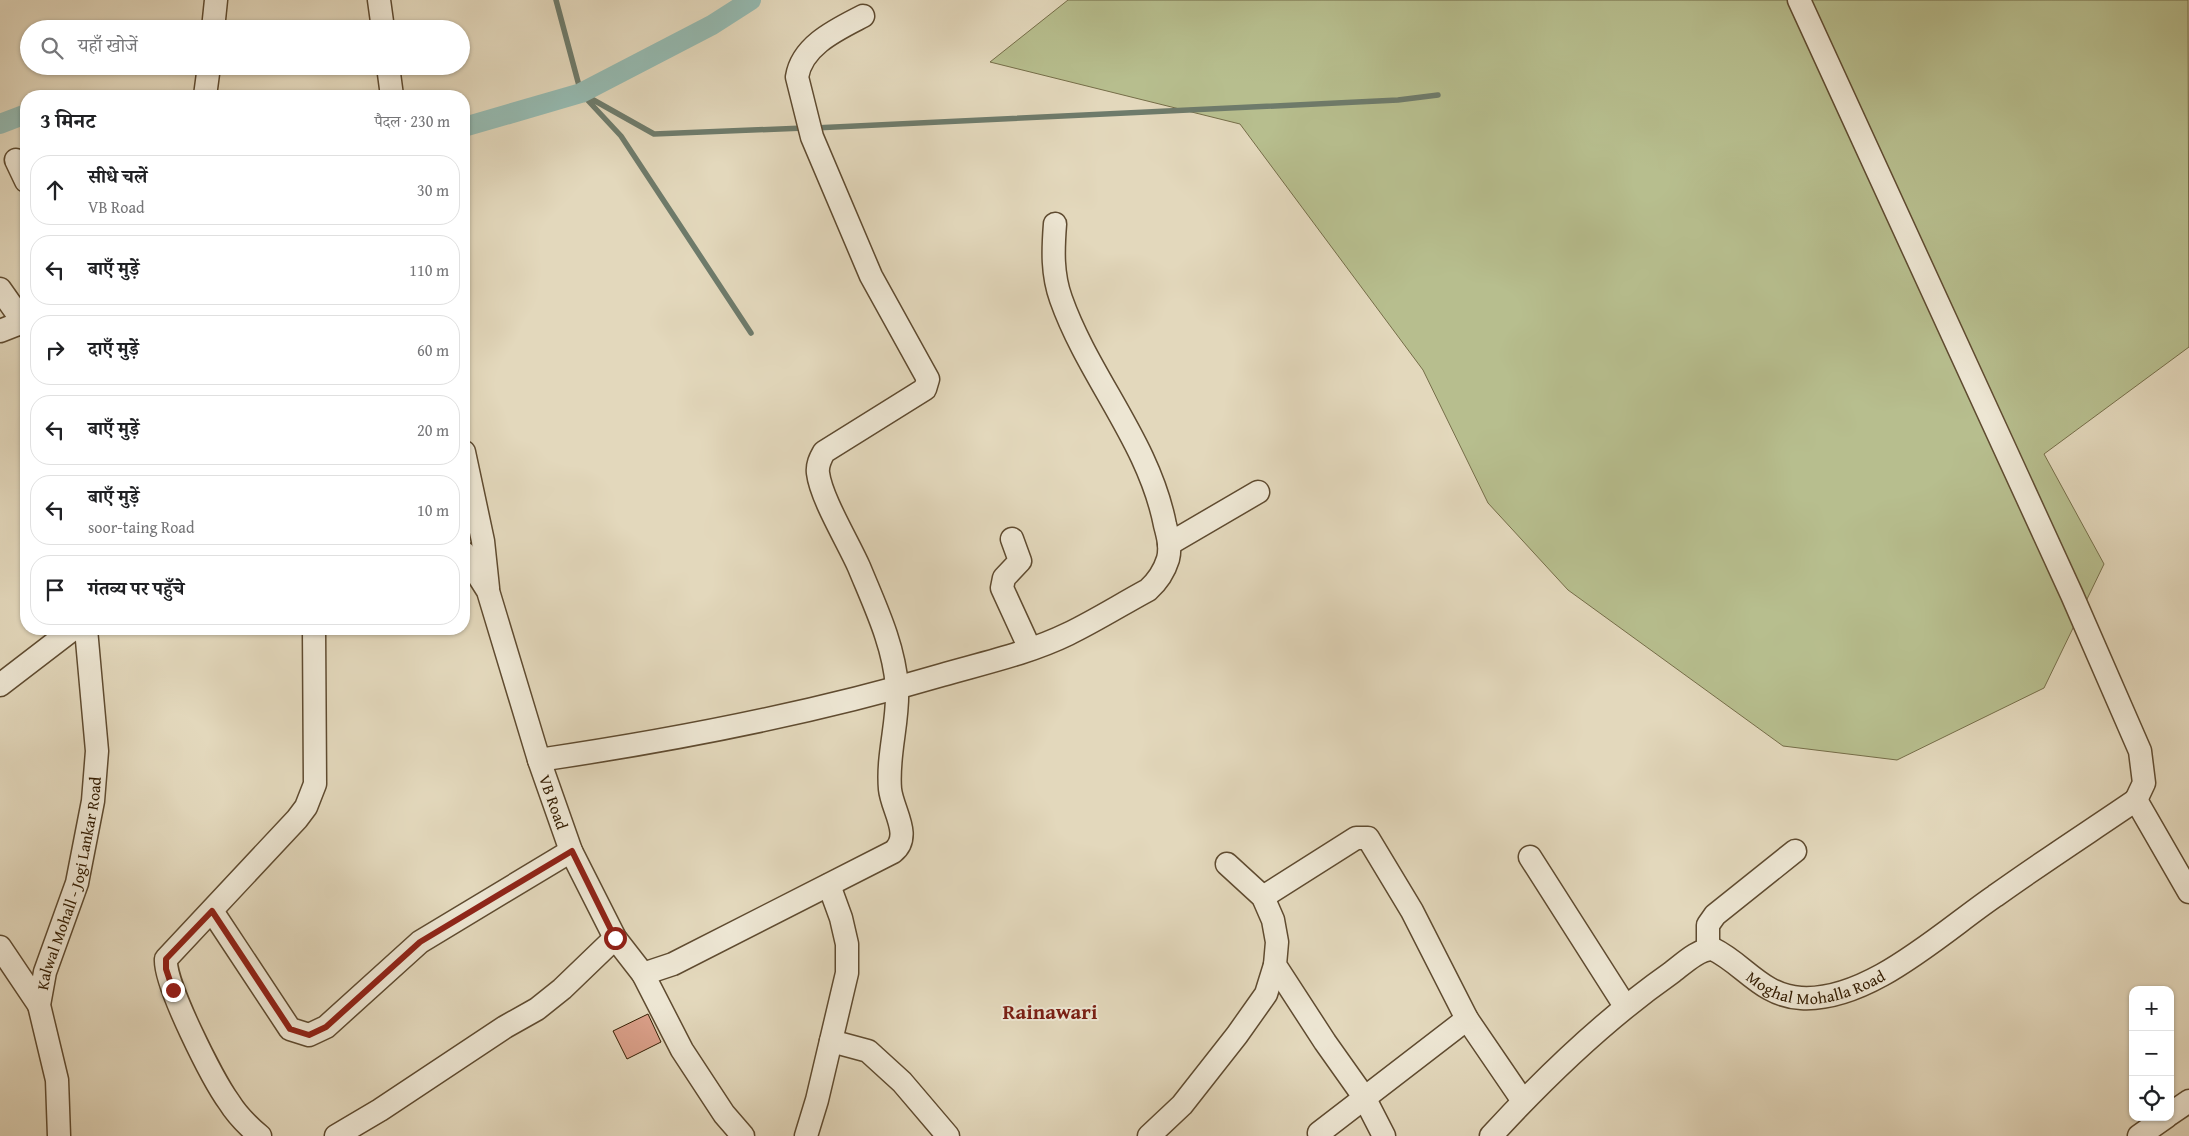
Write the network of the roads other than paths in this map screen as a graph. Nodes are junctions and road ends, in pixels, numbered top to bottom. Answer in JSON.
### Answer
{"nodes":[{"id":1,"x":216,"y":0,"type":"edge"},
{"id":2,"x":379,"y":0,"type":"edge"},
{"id":3,"x":1799,"y":0,"type":"edge"},
{"id":4,"x":863,"y":16,"type":"dead end"},
{"id":5,"x":214,"y":20,"type":"edge"},
{"id":6,"x":382,"y":20,"type":"edge"},
{"id":7,"x":208,"y":75,"type":"edge"},
{"id":8,"x":389,"y":75,"type":"edge"},
{"id":9,"x":206,"y":90,"type":"edge"},
{"id":10,"x":391,"y":90,"type":"edge"},
{"id":11,"x":16,"y":160,"type":"dead end"},
{"id":12,"x":20,"y":168,"type":"edge"},
{"id":13,"x":1056,"y":224,"type":"dead end"},
{"id":14,"x":0,"y":289,"type":"edge"},
{"id":15,"x":20,"y":317,"type":"edge"},
{"id":16,"x":20,"y":325,"type":"edge"},
{"id":17,"x":0,"y":331,"type":"edge"},
{"id":18,"x":470,"y":480,"type":"edge"},
{"id":19,"x":1258,"y":492,"type":"dead end"},
{"id":20,"x":1012,"y":539,"type":"dead end"},
{"id":21,"x":1169,"y":544,"type":"junction"},
{"id":22,"x":470,"y":563,"type":"edge"},
{"id":23,"x":488,"y":591,"type":"junction"},
{"id":24,"x":65,"y":635,"type":"edge"},
{"id":25,"x":87,"y":635,"type":"edge"},
{"id":26,"x":314,"y":635,"type":"edge"},
{"id":27,"x":1030,"y":649,"type":"junction"},
{"id":28,"x":0,"y":685,"type":"edge"},
{"id":29,"x":897,"y":688,"type":"junction"},
{"id":30,"x":539,"y":760,"type":"junction"},
{"id":31,"x":2136,"y":800,"type":"junction"},
{"id":32,"x":572,"y":851,"type":"junction"},
{"id":33,"x":1795,"y":852,"type":"dead end"},
{"id":34,"x":1530,"y":858,"type":"dead end"},
{"id":35,"x":1227,"y":864,"type":"dead end"},
{"id":36,"x":829,"y":885,"type":"junction"},
{"id":37,"x":2189,"y":892,"type":"edge"},
{"id":38,"x":1263,"y":897,"type":"junction"},
{"id":39,"x":212,"y":911,"type":"junction"},
{"id":40,"x":615,"y":938,"type":"junction"},
{"id":41,"x":0,"y":946,"type":"edge"},
{"id":42,"x":1708,"y":949,"type":"junction"},
{"id":43,"x":1275,"y":965,"type":"junction"},
{"id":44,"x":643,"y":974,"type":"junction"},
{"id":45,"x":39,"y":1005,"type":"junction"},
{"id":46,"x":1625,"y":1006,"type":"junction"},
{"id":47,"x":1467,"y":1018,"type":"junction"},
{"id":48,"x":831,"y":1041,"type":"junction"},
{"id":49,"x":1364,"y":1096,"type":"junction"},
{"id":50,"x":1523,"y":1101,"type":"junction"},
{"id":51,"x":2189,"y":1101,"type":"edge"},
{"id":52,"x":2174,"y":1111,"type":"edge"},
{"id":53,"x":2160,"y":1121,"type":"edge"},
{"id":54,"x":1319,"y":1132,"type":"dead end"},
{"id":55,"x":248,"y":1133,"type":"edge"},
{"id":56,"x":58,"y":1136,"type":"edge"},
{"id":57,"x":336,"y":1136,"type":"edge"},
{"id":58,"x":743,"y":1136,"type":"edge"},
{"id":59,"x":806,"y":1136,"type":"edge"},
{"id":60,"x":948,"y":1136,"type":"edge"},
{"id":61,"x":1149,"y":1136,"type":"edge"},
{"id":62,"x":1384,"y":1136,"type":"edge"},
{"id":63,"x":1490,"y":1136,"type":"edge"},
{"id":64,"x":2139,"y":1136,"type":"edge"}],
"edges":[{"from":1,"to":5,"type":"street"},
{"from":2,"to":6,"type":"street"},
{"from":3,"to":31,"type":"street"},
{"from":4,"to":29,"type":"street"},
{"from":7,"to":9,"type":"street"},
{"from":8,"to":10,"type":"street"},
{"from":11,"to":12,"type":"street"},
{"from":13,"to":21,"type":"street"},
{"from":14,"to":15,"type":"street"},
{"from":16,"to":17,"type":"street"},
{"from":18,"to":23,"type":"street"},
{"from":19,"to":21,"type":"street"},
{"from":20,"to":27,"type":"street"},
{"from":21,"to":27,"type":"street"},
{"from":22,"to":23,"type":"street","name":"VB Road"},
{"from":23,"to":30,"type":"street","name":"VB Road"},
{"from":24,"to":28,"type":"street"},
{"from":25,"to":45,"type":"street","name":"Kalwal Mohall - Jogi Lankar Road"},
{"from":26,"to":39,"type":"street"},
{"from":27,"to":29,"type":"street"},
{"from":29,"to":30,"type":"street"},
{"from":29,"to":36,"type":"street"},
{"from":30,"to":32,"type":"street","name":"VB Road"},
{"from":31,"to":37,"type":"street"},
{"from":31,"to":42,"type":"street","name":"Moghal Mohalla Road"},
{"from":32,"to":39,"type":"street"},
{"from":32,"to":40,"type":"street","name":"VB Road"},
{"from":33,"to":42,"type":"street"},
{"from":34,"to":46,"type":"street"},
{"from":35,"to":38,"type":"street"},
{"from":36,"to":44,"type":"street"},
{"from":36,"to":48,"type":"street"},
{"from":38,"to":43,"type":"street"},
{"from":38,"to":47,"type":"street"},
{"from":39,"to":55,"type":"street"},
{"from":40,"to":44,"type":"street","name":"VB Road"},
{"from":40,"to":57,"type":"street"},
{"from":41,"to":45,"type":"street"},
{"from":42,"to":46,"type":"street"},
{"from":43,"to":49,"type":"street"},
{"from":43,"to":61,"type":"street"},
{"from":44,"to":58,"type":"street","name":"VB Road"},
{"from":45,"to":56,"type":"street","name":"Kalwal Mohall - Jogi Lankar Road"},
{"from":46,"to":50,"type":"street"},
{"from":47,"to":49,"type":"street"},
{"from":47,"to":50,"type":"street"},
{"from":48,"to":59,"type":"street"},
{"from":48,"to":60,"type":"street"},
{"from":49,"to":54,"type":"street"},
{"from":49,"to":62,"type":"street"},
{"from":50,"to":63,"type":"street"},
{"from":51,"to":52,"type":"street"},
{"from":53,"to":64,"type":"street"}]}
